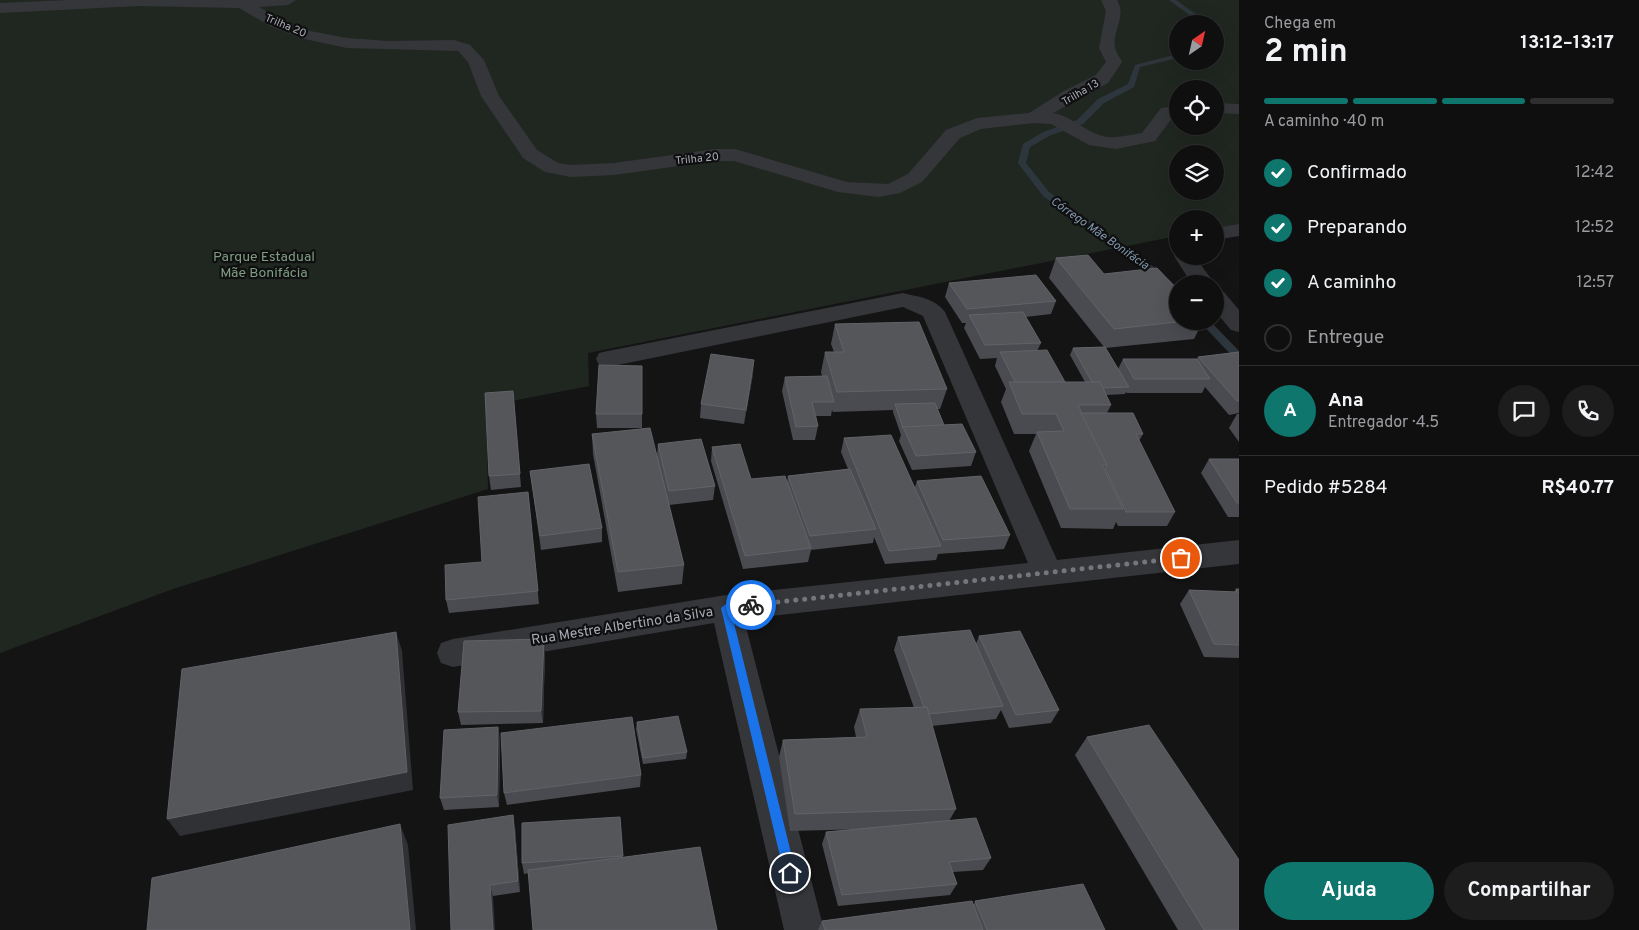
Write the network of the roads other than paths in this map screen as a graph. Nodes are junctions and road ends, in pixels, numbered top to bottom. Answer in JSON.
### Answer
{"nodes":[{"id":1,"x":288,"y":0,"type":"edge"},
{"id":2,"x":1110,"y":0,"type":"edge"},
{"id":3,"x":242,"y":4,"type":"junction"},
{"id":4,"x":0,"y":8,"type":"edge"},
{"id":5,"x":1224,"y":108,"type":"edge"},
{"id":6,"x":1239,"y":109,"type":"edge"},
{"id":7,"x":1169,"y":112,"type":"edge"},
{"id":8,"x":1034,"y":118,"type":"junction"},
{"id":9,"x":1239,"y":230,"type":"edge"},
{"id":10,"x":1224,"y":232,"type":"edge"},
{"id":11,"x":1224,"y":307,"type":"edge"},
{"id":12,"x":1239,"y":325,"type":"edge"},
{"id":13,"x":608,"y":359,"type":"dead end"},
{"id":14,"x":1239,"y":552,"type":"edge"},
{"id":15,"x":1047,"y":571,"type":"junction"},
{"id":16,"x":726,"y":608,"type":"junction"},
{"id":17,"x":453,"y":653,"type":"dead end"},
{"id":18,"x":804,"y":930,"type":"edge"}],
"edges":[{"from":1,"to":3,"type":"street"},
{"from":2,"to":8,"type":"street","name":"Trilha 13"},
{"from":3,"to":4,"type":"street"},
{"from":3,"to":8,"type":"street","name":"Trilha 20"},
{"from":5,"to":6,"type":"street"},
{"from":7,"to":8,"type":"street","name":"Trilha 20"},
{"from":9,"to":10,"type":"street"},
{"from":11,"to":12,"type":"street"},
{"from":13,"to":15,"type":"street"},
{"from":14,"to":15,"type":"street","name":"Rua Mestre Albertino da Silva"},
{"from":15,"to":16,"type":"street","name":"Rua Mestre Albertino da Silva"},
{"from":16,"to":17,"type":"street","name":"Rua Mestre Albertino da Silva"},
{"from":16,"to":18,"type":"street"}]}
